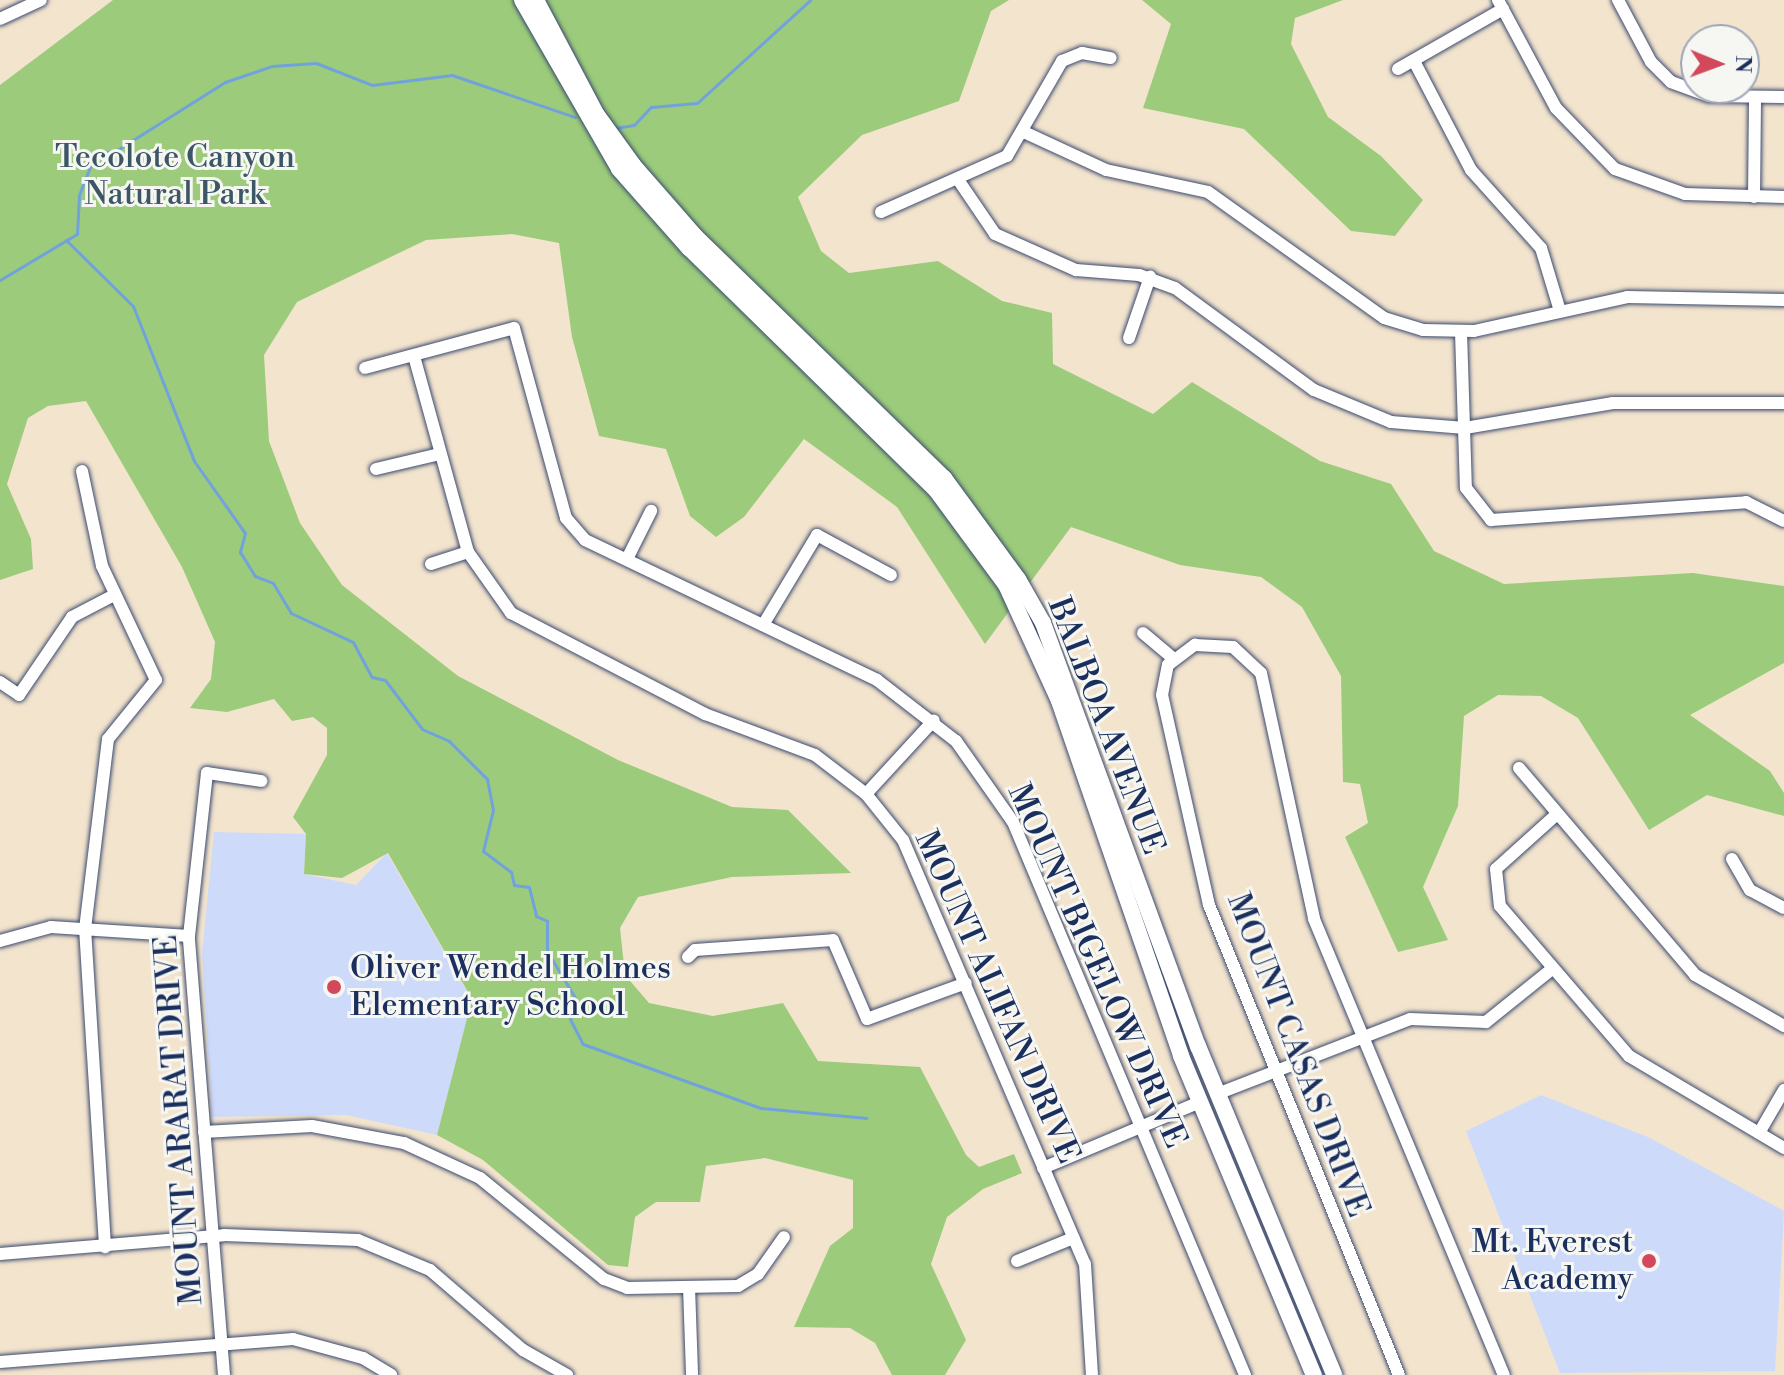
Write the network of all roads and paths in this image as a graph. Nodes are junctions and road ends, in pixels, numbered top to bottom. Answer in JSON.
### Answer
{"nodes":[{"id":1,"x":41,"y":0,"type":"edge"},
{"id":2,"x":522,"y":0,"type":"edge"},
{"id":3,"x":536,"y":0,"type":"edge"},
{"id":4,"x":1618,"y":0,"type":"edge"},
{"id":5,"x":1501,"y":4,"type":"edge"},
{"id":6,"x":0,"y":19,"type":"edge"},
{"id":7,"x":1111,"y":58,"type":"dead end"},
{"id":8,"x":1414,"y":61,"type":"junction"},
{"id":9,"x":1398,"y":69,"type":"dead end"},
{"id":10,"x":1680,"y":85,"type":"edge"},
{"id":11,"x":1760,"y":97,"type":"edge"},
{"id":12,"x":1784,"y":97,"type":"edge"},
{"id":13,"x":1755,"y":104,"type":"edge"},
{"id":14,"x":1026,"y":133,"type":"junction"},
{"id":15,"x":959,"y":181,"type":"junction"},
{"id":16,"x":1754,"y":197,"type":"junction"},
{"id":17,"x":1784,"y":197,"type":"edge"},
{"id":18,"x":881,"y":212,"type":"dead end"},
{"id":19,"x":1150,"y":277,"type":"junction"},
{"id":20,"x":1784,"y":300,"type":"edge"},
{"id":21,"x":1560,"y":311,"type":"junction"},
{"id":22,"x":1461,"y":332,"type":"junction"},
{"id":23,"x":1129,"y":338,"type":"dead end"},
{"id":24,"x":414,"y":356,"type":"junction"},
{"id":25,"x":365,"y":368,"type":"dead end"},
{"id":26,"x":1784,"y":403,"type":"edge"},
{"id":27,"x":1465,"y":428,"type":"junction"},
{"id":28,"x":440,"y":454,"type":"junction"},
{"id":29,"x":376,"y":469,"type":"dead end"},
{"id":30,"x":82,"y":471,"type":"dead end"},
{"id":31,"x":651,"y":511,"type":"dead end"},
{"id":32,"x":1784,"y":521,"type":"edge"},
{"id":33,"x":468,"y":552,"type":"junction"},
{"id":34,"x":627,"y":559,"type":"junction"},
{"id":35,"x":431,"y":564,"type":"dead end"},
{"id":36,"x":891,"y":575,"type":"dead end"},
{"id":37,"x":114,"y":595,"type":"junction"},
{"id":38,"x":763,"y":625,"type":"junction"},
{"id":39,"x":1143,"y":633,"type":"dead end"},
{"id":40,"x":1174,"y":659,"type":"junction"},
{"id":41,"x":0,"y":682,"type":"edge"},
{"id":42,"x":934,"y":720,"type":"junction"},
{"id":43,"x":1519,"y":768,"type":"dead end"},
{"id":44,"x":261,"y":781,"type":"dead end"},
{"id":45,"x":866,"y":794,"type":"junction"},
{"id":46,"x":1557,"y":814,"type":"junction"},
{"id":47,"x":1732,"y":859,"type":"dead end"},
{"id":48,"x":1784,"y":908,"type":"edge"},
{"id":49,"x":85,"y":928,"type":"junction"},
{"id":50,"x":189,"y":936,"type":"junction"},
{"id":51,"x":0,"y":941,"type":"edge"},
{"id":52,"x":688,"y":957,"type":"dead end"},
{"id":53,"x":1552,"y":969,"type":"junction"},
{"id":54,"x":966,"y":983,"type":"junction"},
{"id":55,"x":1784,"y":1026,"type":"edge"},
{"id":56,"x":1363,"y":1034,"type":"junction"},
{"id":57,"x":1181,"y":1056,"type":"junction"},
{"id":58,"x":1272,"y":1073,"type":"junction"},
{"id":59,"x":1784,"y":1090,"type":"edge"},
{"id":60,"x":1217,"y":1094,"type":"junction"},
{"id":61,"x":1200,"y":1102,"type":"junction"},
{"id":62,"x":1228,"y":1121,"type":"junction"},
{"id":63,"x":1140,"y":1127,"type":"junction"},
{"id":64,"x":204,"y":1132,"type":"junction"},
{"id":65,"x":1759,"y":1133,"type":"junction"},
{"id":66,"x":1784,"y":1148,"type":"edge"},
{"id":67,"x":1043,"y":1168,"type":"junction"},
{"id":68,"x":212,"y":1236,"type":"junction"},
{"id":69,"x":784,"y":1237,"type":"dead end"},
{"id":70,"x":1073,"y":1238,"type":"junction"},
{"id":71,"x":0,"y":1240,"type":"edge"},
{"id":72,"x":105,"y":1247,"type":"junction"},
{"id":73,"x":0,"y":1254,"type":"edge"},
{"id":74,"x":1017,"y":1261,"type":"dead end"},
{"id":75,"x":689,"y":1287,"type":"junction"},
{"id":76,"x":221,"y":1342,"type":"junction"},
{"id":77,"x":0,"y":1362,"type":"edge"},
{"id":78,"x":224,"y":1375,"type":"edge"},
{"id":79,"x":391,"y":1375,"type":"edge"},
{"id":80,"x":567,"y":1375,"type":"edge"},
{"id":81,"x":692,"y":1375,"type":"edge"},
{"id":82,"x":1092,"y":1375,"type":"edge"},
{"id":83,"x":1245,"y":1375,"type":"edge"},
{"id":84,"x":1314,"y":1375,"type":"edge"},
{"id":85,"x":1334,"y":1375,"type":"edge"},
{"id":86,"x":1399,"y":1375,"type":"edge"},
{"id":87,"x":1504,"y":1375,"type":"edge"}],
"edges":[{"from":1,"to":6,"type":"street"},
{"from":2,"to":57,"type":"main road","name":"BALBOA AVENUE"},
{"from":3,"to":60,"type":"main road","name":"BALBOA AVENUE"},
{"from":4,"to":10,"type":"street"},
{"from":5,"to":8,"type":"street"},
{"from":5,"to":16,"type":"street"},
{"from":7,"to":14,"type":"street"},
{"from":8,"to":9,"type":"street"},
{"from":8,"to":21,"type":"street"},
{"from":11,"to":12,"type":"street"},
{"from":13,"to":16,"type":"street"},
{"from":14,"to":15,"type":"street"},
{"from":14,"to":22,"type":"street"},
{"from":15,"to":18,"type":"street"},
{"from":15,"to":19,"type":"street"},
{"from":16,"to":17,"type":"street"},
{"from":19,"to":23,"type":"street"},
{"from":19,"to":27,"type":"street"},
{"from":20,"to":21,"type":"street"},
{"from":21,"to":22,"type":"street"},
{"from":22,"to":27,"type":"street"},
{"from":24,"to":25,"type":"street"},
{"from":24,"to":28,"type":"street","name":"MOUNT ALIFAN DRIVE"},
{"from":24,"to":34,"type":"street","name":"MOUNT BIGELOW DRIVE"},
{"from":26,"to":27,"type":"street"},
{"from":27,"to":32,"type":"street"},
{"from":28,"to":29,"type":"street"},
{"from":28,"to":33,"type":"street","name":"MOUNT ALIFAN DRIVE"},
{"from":30,"to":37,"type":"street"},
{"from":31,"to":34,"type":"street"},
{"from":33,"to":35,"type":"street"},
{"from":33,"to":45,"type":"street","name":"MOUNT ALIFAN DRIVE"},
{"from":34,"to":38,"type":"street","name":"MOUNT BIGELOW DRIVE"},
{"from":36,"to":38,"type":"street"},
{"from":37,"to":41,"type":"street"},
{"from":37,"to":49,"type":"street"},
{"from":38,"to":42,"type":"street","name":"MOUNT BIGELOW DRIVE"},
{"from":39,"to":40,"type":"street"},
{"from":40,"to":56,"type":"street"},
{"from":40,"to":58,"type":"street","name":"MOUNT CASAS DRIVE"},
{"from":42,"to":45,"type":"street"},
{"from":42,"to":63,"type":"street","name":"MOUNT BIGELOW DRIVE"},
{"from":43,"to":46,"type":"street"},
{"from":44,"to":50,"type":"street","name":"MOUNT ARARAT DRIVE"},
{"from":45,"to":54,"type":"street","name":"MOUNT ALIFAN DRIVE"},
{"from":46,"to":53,"type":"street"},
{"from":46,"to":55,"type":"street"},
{"from":47,"to":48,"type":"street"},
{"from":49,"to":50,"type":"street"},
{"from":49,"to":51,"type":"street"},
{"from":49,"to":72,"type":"street"},
{"from":50,"to":64,"type":"street","name":"MOUNT ARARAT DRIVE"},
{"from":52,"to":54,"type":"street"},
{"from":53,"to":56,"type":"street"},
{"from":53,"to":65,"type":"street"},
{"from":54,"to":67,"type":"street","name":"MOUNT ALIFAN DRIVE"},
{"from":56,"to":58,"type":"street"},
{"from":56,"to":87,"type":"street"},
{"from":57,"to":60,"type":"main road"},
{"from":57,"to":61,"type":"main road","name":"BALBOA AVENUE"},
{"from":58,"to":60,"type":"street"},
{"from":58,"to":86,"type":"street","name":"MOUNT CASAS DRIVE"},
{"from":59,"to":65,"type":"street"},
{"from":60,"to":62,"type":"main road","name":"BALBOA AVENUE"},
{"from":61,"to":62,"type":"main road"},
{"from":61,"to":63,"type":"street"},
{"from":61,"to":84,"type":"main road","name":"BALBOA AVENUE"},
{"from":62,"to":85,"type":"main road","name":"BALBOA AVENUE"},
{"from":63,"to":67,"type":"street"},
{"from":63,"to":83,"type":"street","name":"MOUNT BIGELOW DRIVE"},
{"from":64,"to":68,"type":"street","name":"MOUNT ARARAT DRIVE"},
{"from":64,"to":75,"type":"street"},
{"from":65,"to":66,"type":"street"},
{"from":67,"to":70,"type":"street","name":"MOUNT ALIFAN DRIVE"},
{"from":68,"to":72,"type":"street"},
{"from":68,"to":76,"type":"street","name":"MOUNT ARARAT DRIVE"},
{"from":68,"to":80,"type":"street"},
{"from":69,"to":75,"type":"street"},
{"from":70,"to":74,"type":"street"},
{"from":70,"to":82,"type":"street","name":"MOUNT ALIFAN DRIVE"},
{"from":71,"to":73,"type":"street"},
{"from":72,"to":73,"type":"street"},
{"from":75,"to":81,"type":"street"},
{"from":76,"to":77,"type":"street"},
{"from":76,"to":78,"type":"street","name":"MOUNT ARARAT DRIVE"},
{"from":76,"to":79,"type":"street"}]}
